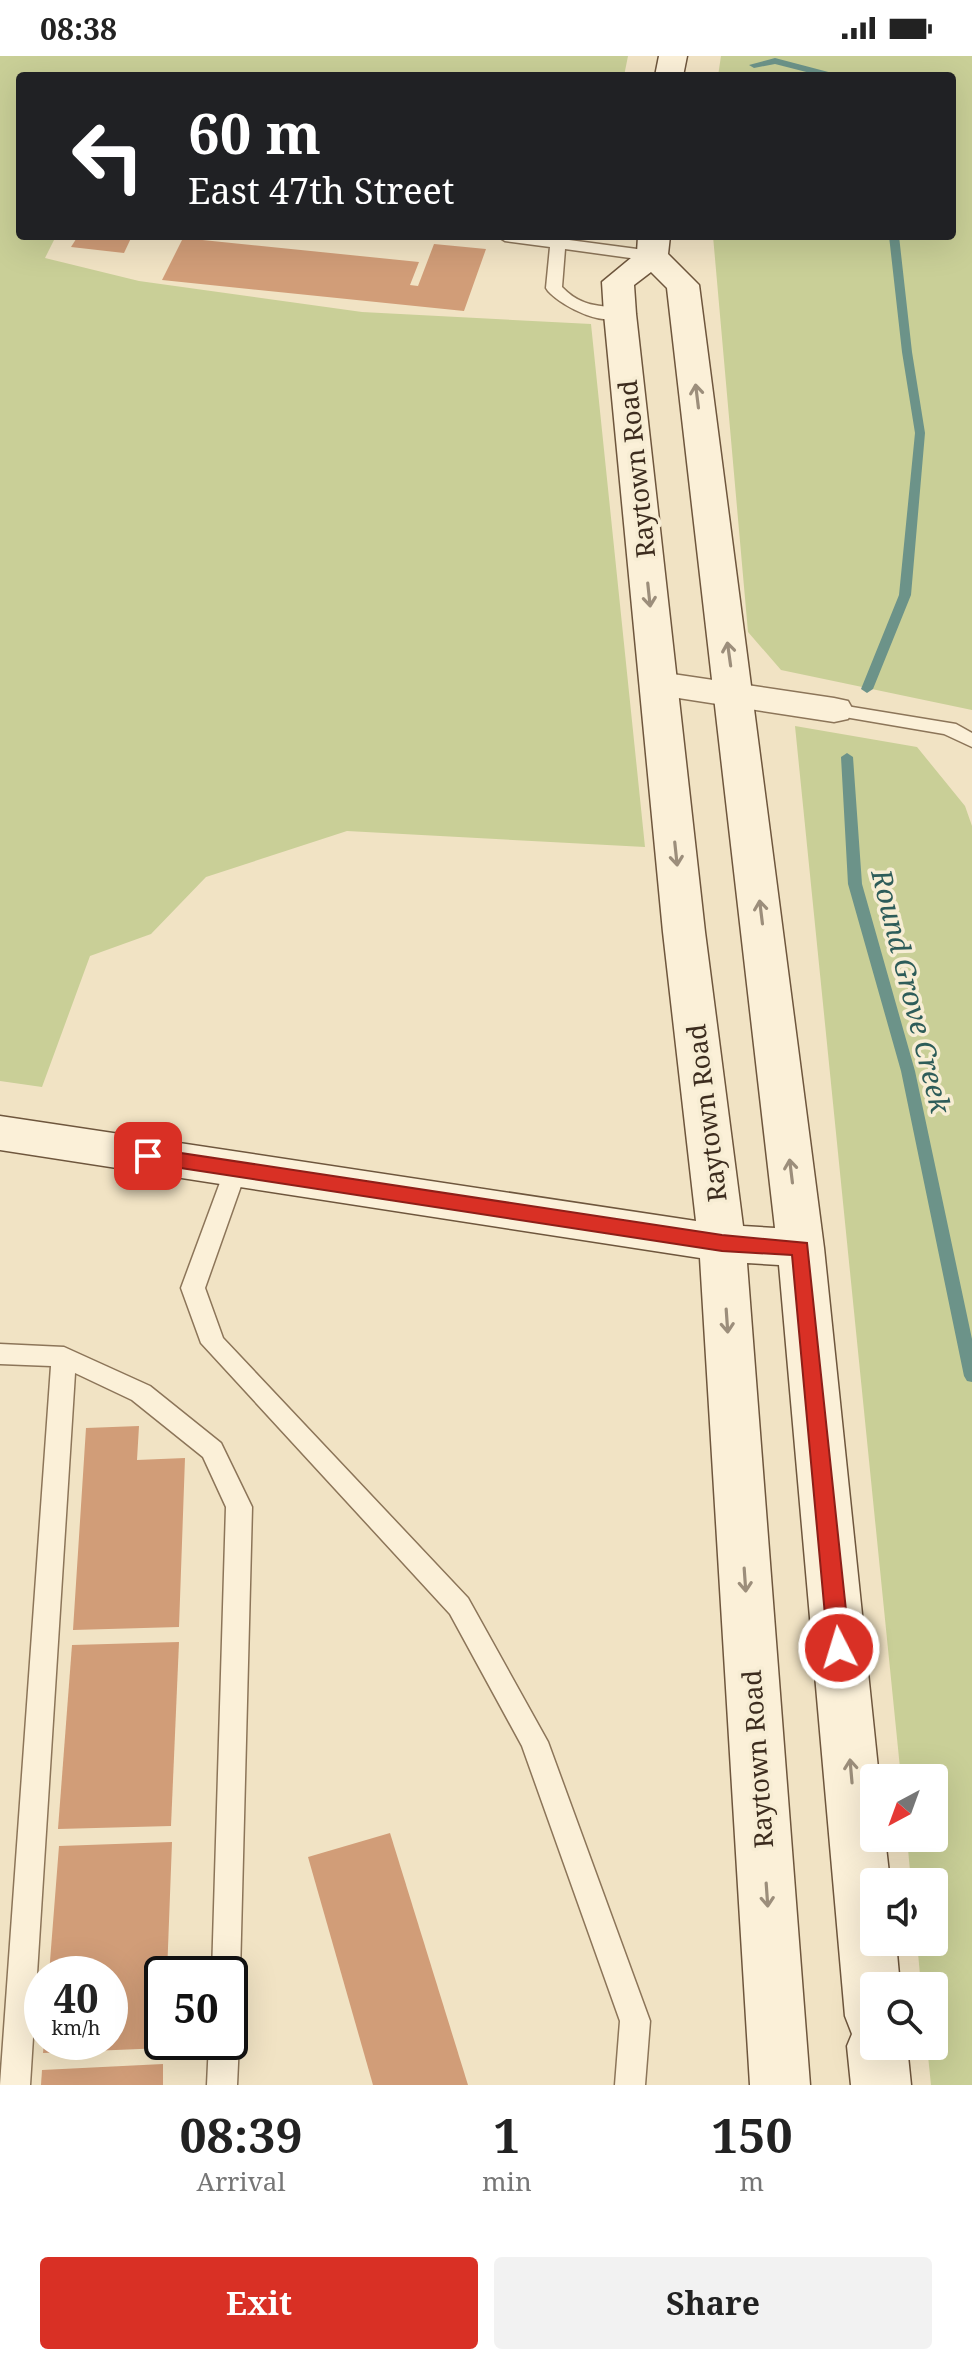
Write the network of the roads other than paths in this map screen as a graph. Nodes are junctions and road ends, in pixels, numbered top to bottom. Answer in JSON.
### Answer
{"nodes":[{"id":1,"x":535,"y":240,"type":"edge"},
{"id":2,"x":558,"y":243,"type":"junction"},
{"id":3,"x":653,"y":246,"type":"edge"},
{"id":4,"x":620,"y":314,"type":"junction"},
{"id":5,"x":659,"y":684,"type":"junction"},
{"id":6,"x":735,"y":695,"type":"junction"},
{"id":7,"x":834,"y":710,"type":"joint"},
{"id":8,"x":972,"y":741,"type":"edge"},
{"id":9,"x":0,"y":1133,"type":"edge"},
{"id":10,"x":236,"y":1169,"type":"junction"},
{"id":11,"x":722,"y":1243,"type":"junction"},
{"id":12,"x":801,"y":1248,"type":"junction"},
{"id":13,"x":0,"y":1354,"type":"edge"},
{"id":14,"x":64,"y":1357,"type":"junction"},
{"id":15,"x":227,"y":1956,"type":"edge"},
{"id":16,"x":870,"y":1972,"type":"edge"},
{"id":17,"x":223,"y":2060,"type":"edge"},
{"id":18,"x":878,"y":2060,"type":"edge"},
{"id":19,"x":15,"y":2085,"type":"edge"},
{"id":20,"x":222,"y":2085,"type":"edge"},
{"id":21,"x":630,"y":2085,"type":"edge"},
{"id":22,"x":780,"y":2085,"type":"edge"},
{"id":23,"x":881,"y":2085,"type":"edge"}],
"edges":[{"from":1,"to":2,"type":"lane"},
{"from":2,"to":3,"type":"lane"},
{"from":2,"to":4,"type":"lane"},
{"from":3,"to":4,"type":"main road","name":"Raytown Road"},
{"from":6,"to":3,"type":"main road","one_way":true},
{"from":4,"to":5,"type":"main road","name":"Raytown Road","one_way":true},
{"from":5,"to":6,"type":"main road"},
{"from":5,"to":11,"type":"main road","name":"Raytown Road","one_way":true},
{"from":6,"to":7,"type":"main road"},
{"from":12,"to":6,"type":"main road","one_way":true},
{"from":7,"to":8,"type":"lane"},
{"from":9,"to":10,"type":"main road"},
{"from":10,"to":11,"type":"main road"},
{"from":10,"to":21,"type":"lane"},
{"from":11,"to":12,"type":"main road"},
{"from":11,"to":22,"type":"main road","name":"Raytown Road","one_way":true},
{"from":16,"to":12,"type":"main road","one_way":true},
{"from":13,"to":14,"type":"lane"},
{"from":14,"to":15,"type":"lane"},
{"from":14,"to":19,"type":"lane"},
{"from":17,"to":20,"type":"lane"},
{"from":18,"to":23,"type":"main road"}]}
